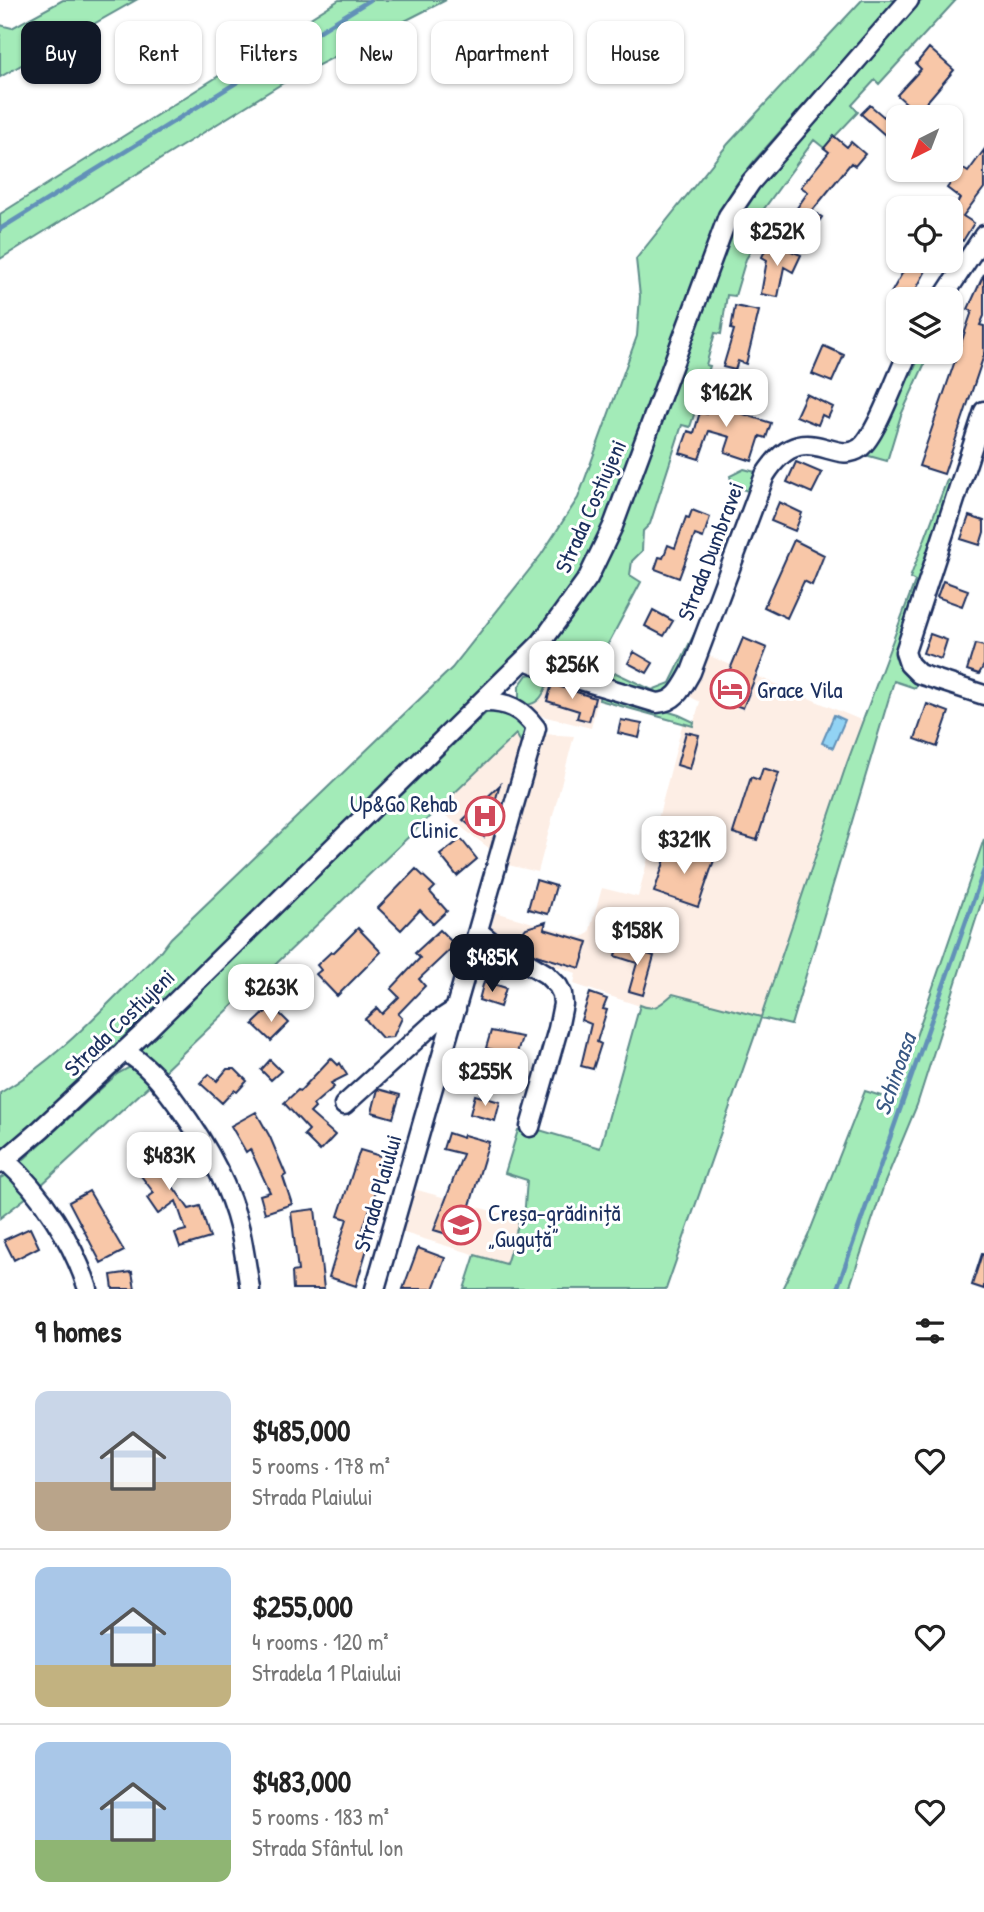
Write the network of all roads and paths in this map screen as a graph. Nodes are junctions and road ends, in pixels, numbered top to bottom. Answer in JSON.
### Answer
{"nodes":[{"id":1,"x":909,"y":0,"type":"edge"},
{"id":2,"x":984,"y":234,"type":"edge"},
{"id":3,"x":950,"y":287,"type":"edge"},
{"id":4,"x":902,"y":364,"type":"edge"},
{"id":5,"x":984,"y":411,"type":"edge"},
{"id":6,"x":525,"y":660,"type":"junction"},
{"id":7,"x":984,"y":695,"type":"edge"},
{"id":8,"x":482,"y":702,"type":"junction"},
{"id":9,"x":479,"y":932,"type":"junction"},
{"id":10,"x":456,"y":1009,"type":"junction"},
{"id":11,"x":124,"y":1051,"type":"junction"},
{"id":12,"x":344,"y":1105,"type":"dead end"},
{"id":13,"x":530,"y":1126,"type":"dead end"},
{"id":14,"x":3,"y":1162,"type":"edge"},
{"id":15,"x":88,"y":1289,"type":"edge"},
{"id":16,"x":250,"y":1289,"type":"edge"},
{"id":17,"x":375,"y":1289,"type":"edge"}],
"edges":[{"from":1,"to":6,"type":"street","name":"Strada Costiujeni"},
{"from":2,"to":3,"type":"street"},
{"from":4,"to":6,"type":"street","name":"Strada Dumbravei"},
{"from":5,"to":7,"type":"street"},
{"from":6,"to":8,"type":"street","name":"Strada Costiujeni"},
{"from":8,"to":9,"type":"street","name":"Strada Plaiului"},
{"from":8,"to":11,"type":"street","name":"Strada Costiujeni"},
{"from":9,"to":10,"type":"street","name":"Strada Plaiului"},
{"from":9,"to":13,"type":"street"},
{"from":10,"to":12,"type":"street"},
{"from":10,"to":17,"type":"street","name":"Strada Plaiului"},
{"from":11,"to":14,"type":"street","name":"Strada Costiujeni"},
{"from":11,"to":16,"type":"street"},
{"from":14,"to":15,"type":"street"}]}
